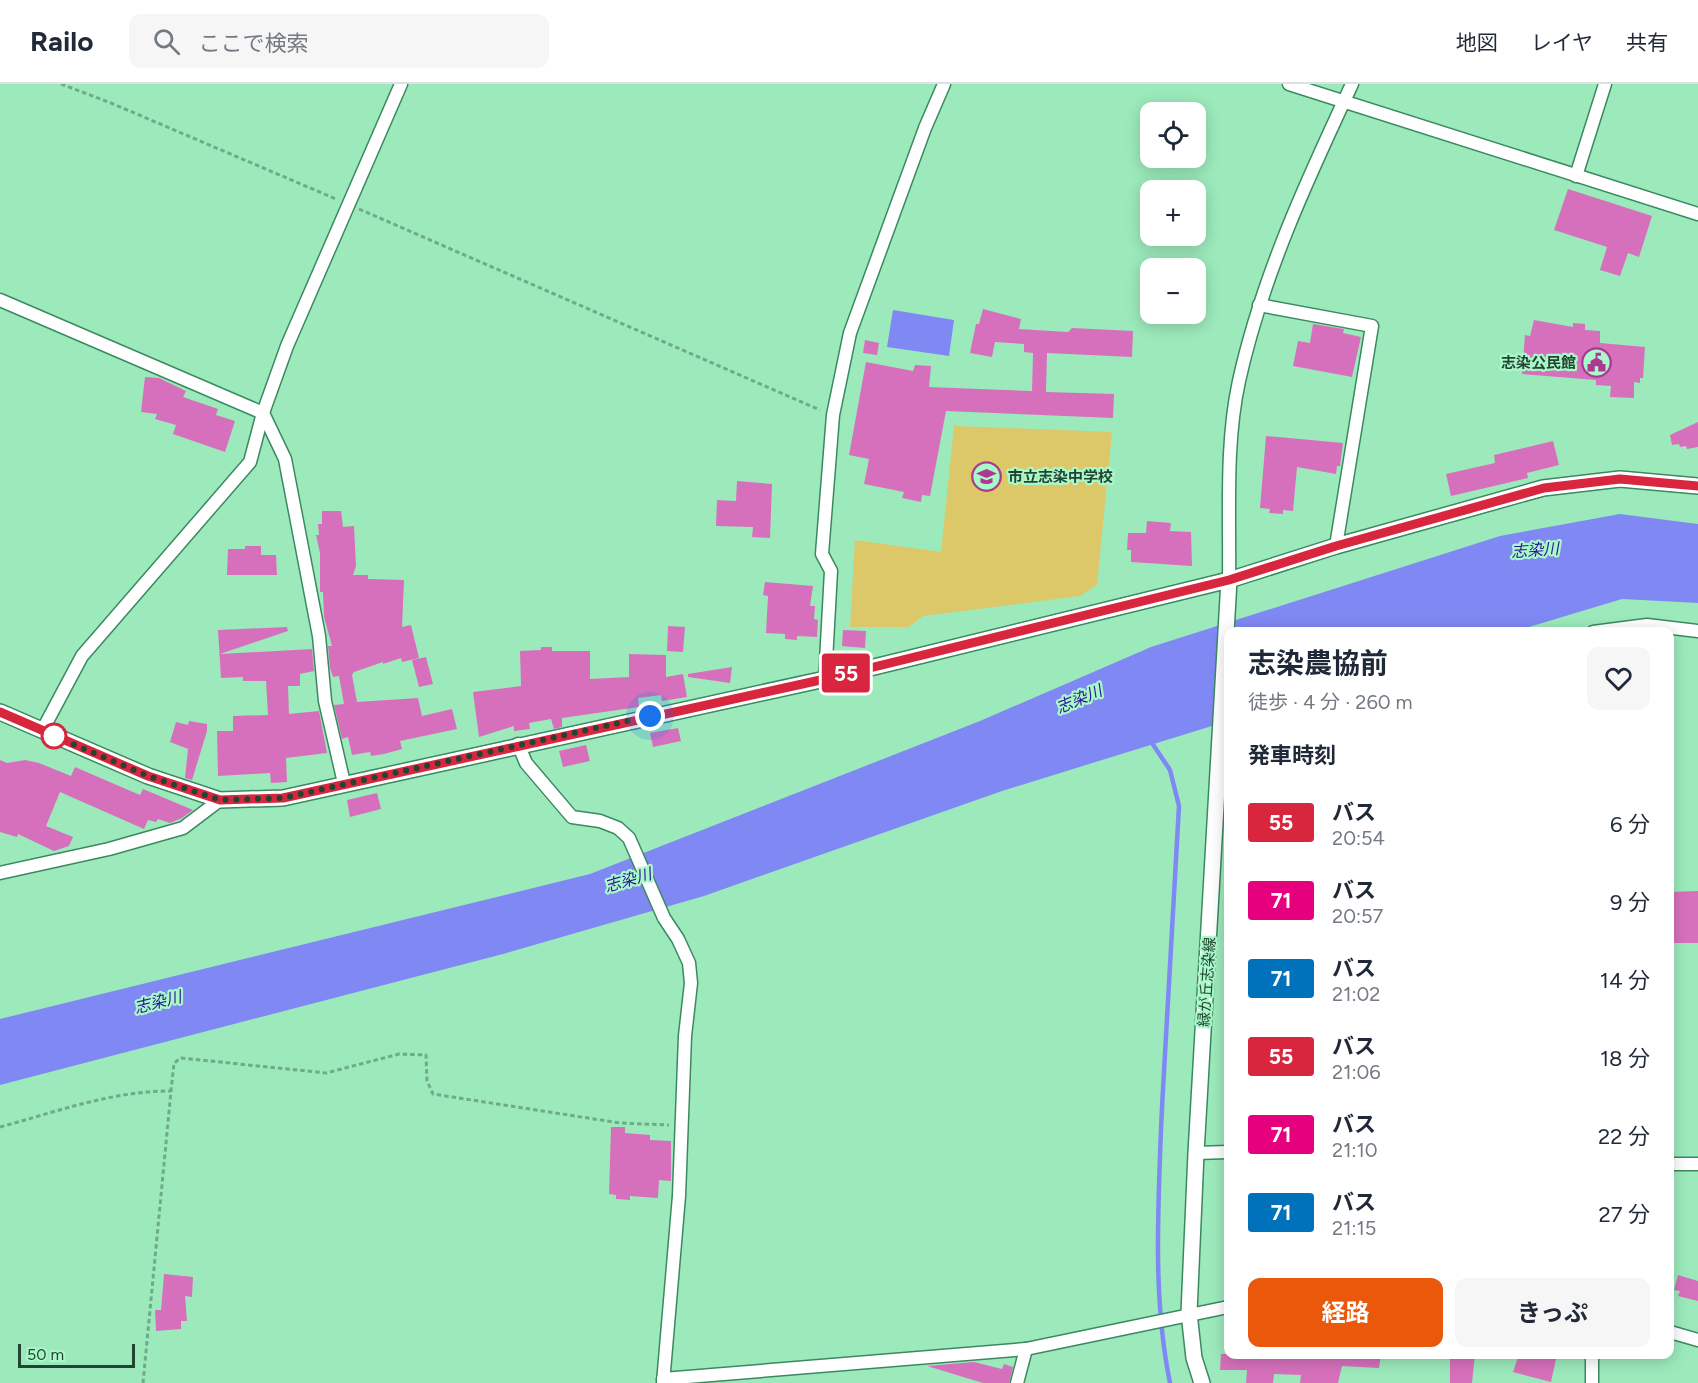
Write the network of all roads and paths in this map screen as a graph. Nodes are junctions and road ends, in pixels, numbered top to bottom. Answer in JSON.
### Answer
{"nodes":[{"id":1,"x":62,"y":84,"type":"edge"},
{"id":2,"x":401,"y":84,"type":"edge"},
{"id":3,"x":944,"y":84,"type":"edge"},
{"id":4,"x":1289,"y":84,"type":"edge"},
{"id":5,"x":1352,"y":84,"type":"edge"},
{"id":6,"x":1605,"y":84,"type":"edge"},
{"id":7,"x":1344,"y":101,"type":"junction"},
{"id":8,"x":1576,"y":176,"type":"junction"},
{"id":9,"x":348,"y":204,"type":"junction"},
{"id":10,"x":1698,"y":214,"type":"edge"},
{"id":11,"x":0,"y":300,"type":"edge"},
{"id":12,"x":1259,"y":305,"type":"junction"},
{"id":13,"x":263,"y":413,"type":"junction"},
{"id":14,"x":833,"y":415,"type":"junction"},
{"id":15,"x":1698,"y":486,"type":"edge"},
{"id":16,"x":1336,"y":546,"type":"junction"},
{"id":17,"x":1229,"y":580,"type":"junction"},
{"id":18,"x":1228,"y":627,"type":"edge"},
{"id":19,"x":1632,"y":627,"type":"edge"},
{"id":20,"x":1664,"y":627,"type":"edge"},
{"id":21,"x":1674,"y":628,"type":"edge"},
{"id":22,"x":1698,"y":631,"type":"edge"},
{"id":23,"x":825,"y":679,"type":"junction"},
{"id":24,"x":0,"y":712,"type":"edge"},
{"id":25,"x":42,"y":731,"type":"junction"},
{"id":26,"x":1224,"y":741,"type":"edge"},
{"id":27,"x":518,"y":744,"type":"junction"},
{"id":28,"x":344,"y":783,"type":"junction"},
{"id":29,"x":220,"y":800,"type":"junction"},
{"id":30,"x":0,"y":873,"type":"edge"},
{"id":31,"x":171,"y":1091,"type":"junction"},
{"id":32,"x":680,"y":1125,"type":"junction"},
{"id":33,"x":0,"y":1127,"type":"edge"},
{"id":34,"x":1224,"y":1152,"type":"edge"},
{"id":35,"x":1196,"y":1153,"type":"junction"},
{"id":36,"x":1674,"y":1164,"type":"edge"},
{"id":37,"x":1698,"y":1164,"type":"edge"},
{"id":38,"x":1224,"y":1307,"type":"edge"},
{"id":39,"x":1189,"y":1313,"type":"junction"},
{"id":40,"x":1674,"y":1333,"type":"edge"},
{"id":41,"x":1698,"y":1340,"type":"edge"},
{"id":42,"x":1026,"y":1349,"type":"junction"},
{"id":43,"x":1592,"y":1359,"type":"edge"},
{"id":44,"x":663,"y":1381,"type":"edge"},
{"id":45,"x":143,"y":1383,"type":"edge"},
{"id":46,"x":1017,"y":1383,"type":"edge"},
{"id":47,"x":1202,"y":1383,"type":"edge"},
{"id":48,"x":1592,"y":1383,"type":"edge"}],
"edges":[{"from":1,"to":9,"type":"path"},
{"from":2,"to":9,"type":"street"},
{"from":3,"to":14,"type":"street"},
{"from":4,"to":7,"type":"street"},
{"from":5,"to":7,"type":"street"},
{"from":6,"to":8,"type":"street"},
{"from":7,"to":8,"type":"street"},
{"from":7,"to":12,"type":"street"},
{"from":8,"to":10,"type":"street"},
{"from":9,"to":13,"type":"street"},
{"from":9,"to":14,"type":"path"},
{"from":11,"to":13,"type":"street"},
{"from":12,"to":16,"type":"street"},
{"from":12,"to":17,"type":"street"},
{"from":13,"to":25,"type":"street"},
{"from":13,"to":28,"type":"street"},
{"from":14,"to":23,"type":"street"},
{"from":15,"to":16,"type":"street"},
{"from":16,"to":17,"type":"street"},
{"from":17,"to":18,"type":"street","name":"緑が丘志染線"},
{"from":17,"to":23,"type":"street"},
{"from":19,"to":20,"type":"street"},
{"from":21,"to":22,"type":"street"},
{"from":23,"to":27,"type":"street"},
{"from":24,"to":25,"type":"street"},
{"from":25,"to":29,"type":"street"},
{"from":26,"to":35,"type":"street","name":"緑が丘志染線"},
{"from":27,"to":28,"type":"street"},
{"from":27,"to":32,"type":"street"},
{"from":28,"to":29,"type":"street"},
{"from":29,"to":30,"type":"street"},
{"from":31,"to":32,"type":"path"},
{"from":31,"to":33,"type":"path"},
{"from":31,"to":45,"type":"path"},
{"from":32,"to":44,"type":"street"},
{"from":34,"to":35,"type":"street"},
{"from":35,"to":39,"type":"street","name":"緑が丘志染線"},
{"from":36,"to":37,"type":"street"},
{"from":38,"to":39,"type":"street"},
{"from":39,"to":42,"type":"street"},
{"from":39,"to":47,"type":"street","name":"緑が丘志染線"},
{"from":40,"to":41,"type":"street"},
{"from":42,"to":44,"type":"street"},
{"from":42,"to":46,"type":"street"},
{"from":43,"to":48,"type":"street"}]}
